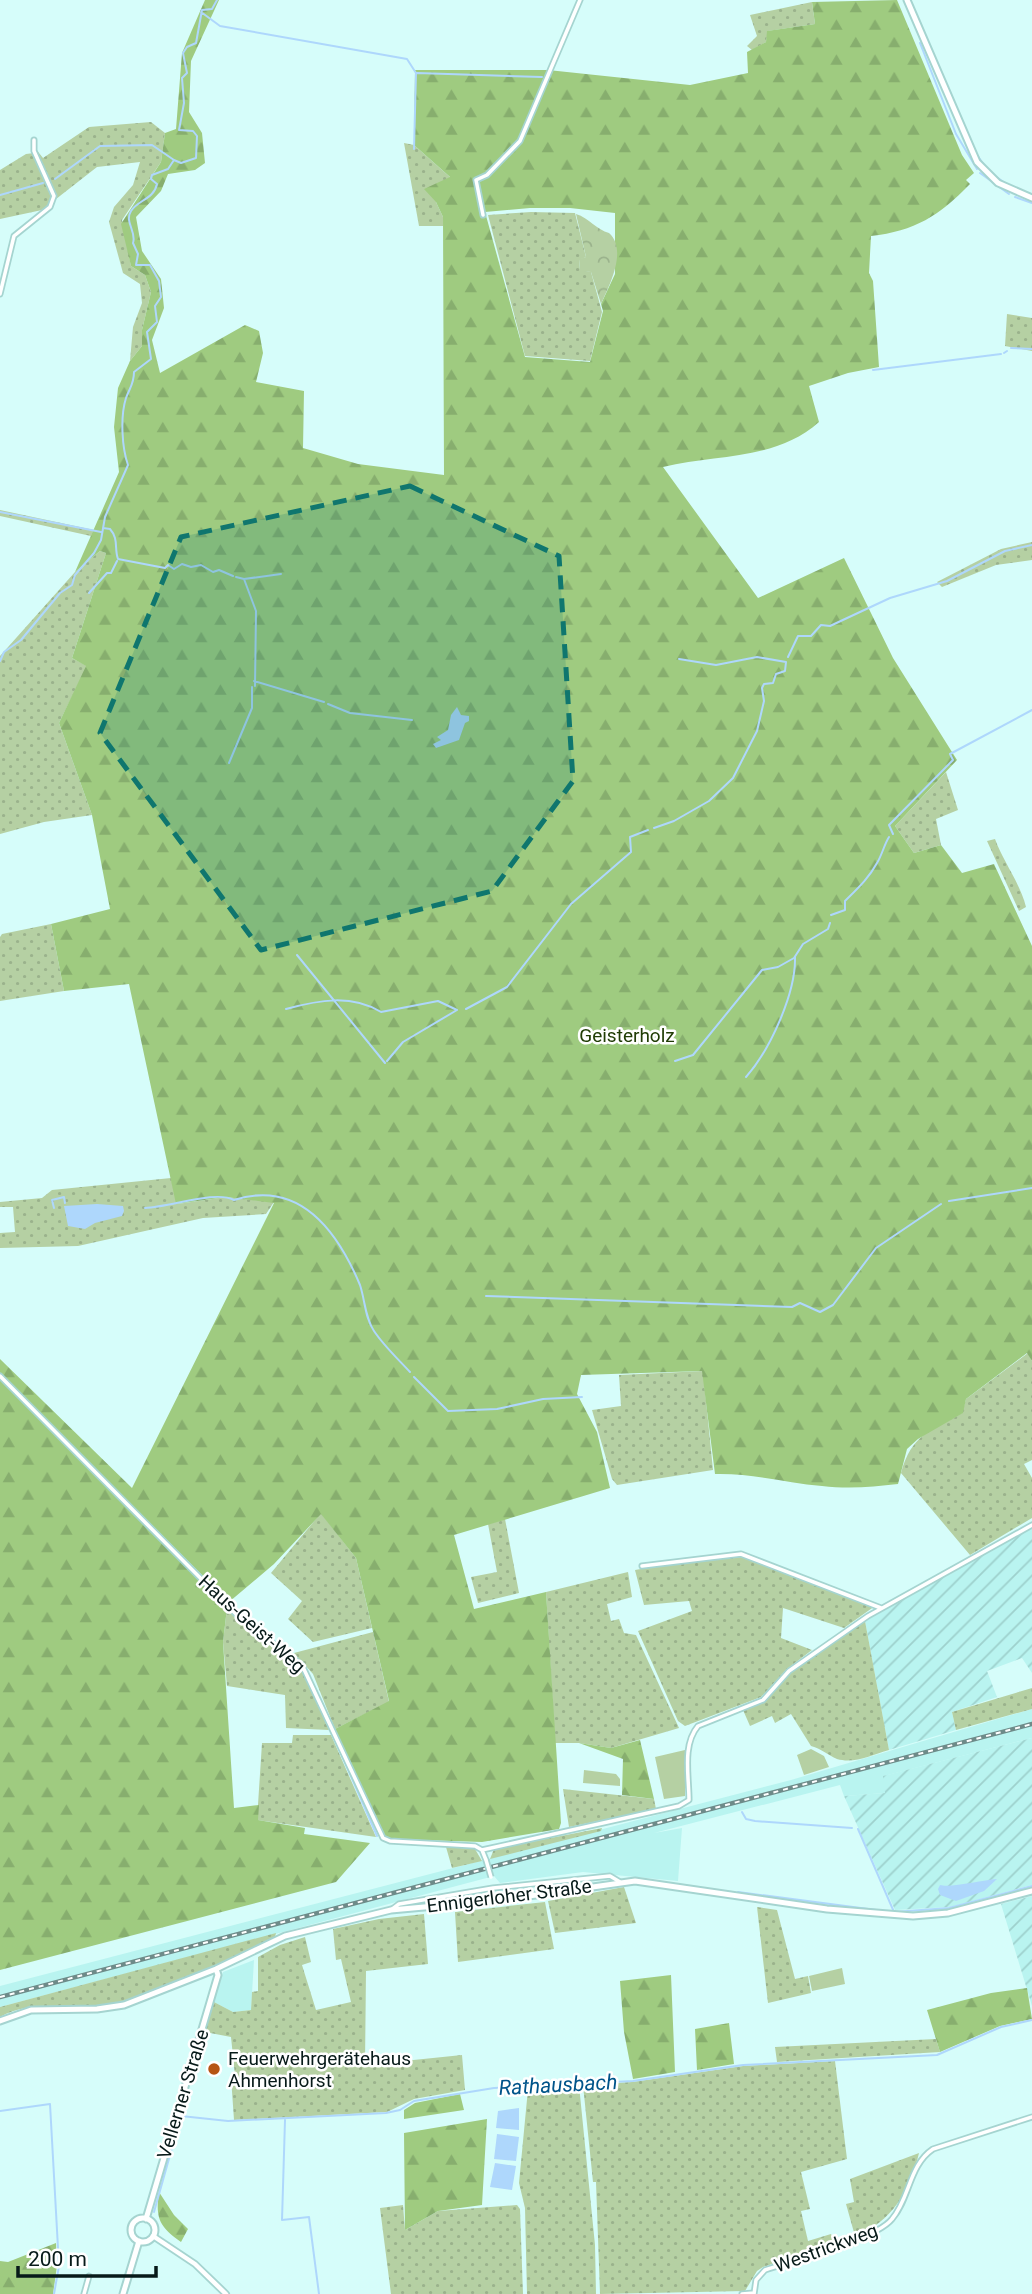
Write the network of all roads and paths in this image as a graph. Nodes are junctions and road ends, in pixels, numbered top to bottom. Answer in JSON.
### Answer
{"nodes":[{"id":1,"x":580,"y":0,"type":"edge"},
{"id":2,"x":907,"y":0,"type":"edge"},
{"id":3,"x":34,"y":140,"type":"dead end"},
{"id":4,"x":1032,"y":198,"type":"edge"},
{"id":5,"x":483,"y":215,"type":"dead end"},
{"id":6,"x":0,"y":294,"type":"edge"},
{"id":7,"x":0,"y":1376,"type":"edge"},
{"id":8,"x":1032,"y":1524,"type":"edge"},
{"id":9,"x":642,"y":1566,"type":"dead end"},
{"id":10,"x":881,"y":1608,"type":"junction"},
{"id":11,"x":482,"y":1850,"type":"junction"},
{"id":12,"x":620,"y":1882,"type":"junction"},
{"id":13,"x":494,"y":1888,"type":"junction"},
{"id":14,"x":1032,"y":1891,"type":"edge"},
{"id":15,"x":391,"y":1910,"type":"junction"},
{"id":16,"x":216,"y":1969,"type":"junction"},
{"id":17,"x":0,"y":2021,"type":"edge"},
{"id":18,"x":1032,"y":2117,"type":"edge"},
{"id":19,"x":146,"y":2219,"type":"junction"},
{"id":20,"x":153,"y":2236,"type":"junction"},
{"id":21,"x":139,"y":2241,"type":"junction"},
{"id":22,"x":89,"y":2276,"type":"dead end"},
{"id":23,"x":84,"y":2294,"type":"edge"},
{"id":24,"x":123,"y":2294,"type":"edge"},
{"id":25,"x":226,"y":2294,"type":"edge"},
{"id":26,"x":742,"y":2294,"type":"edge"},
{"id":27,"x":754,"y":2294,"type":"edge"}],
"edges":[{"from":1,"to":5,"type":"street"},
{"from":2,"to":4,"type":"main road"},
{"from":3,"to":6,"type":"street"},
{"from":7,"to":11,"type":"street","name":"Haus-Geist-Weg"},
{"from":8,"to":10,"type":"street"},
{"from":9,"to":10,"type":"street"},
{"from":10,"to":11,"type":"street"},
{"from":11,"to":13,"type":"street","bridge":true},
{"from":12,"to":13,"type":"street"},
{"from":12,"to":14,"type":"main road","name":"Ennigerloher Straße"},
{"from":12,"to":15,"type":"main road","name":"Ennigerloher Straße"},
{"from":13,"to":15,"type":"street"},
{"from":15,"to":16,"type":"main road","name":"Ennigerloher Straße"},
{"from":16,"to":17,"type":"main road","name":"Ennigerloher Straße"},
{"from":16,"to":19,"type":"main road","name":"Vellerner Straße"},
{"from":18,"to":27,"type":"street","name":"Westrickweg"},
{"from":19,"to":20,"type":"main road"},
{"from":19,"to":21,"type":"main road"},
{"from":20,"to":21,"type":"main road"},
{"from":20,"to":25,"type":"street"},
{"from":21,"to":24,"type":"main road"},
{"from":22,"to":23,"type":"street"},
{"from":26,"to":27,"type":"street"}]}
